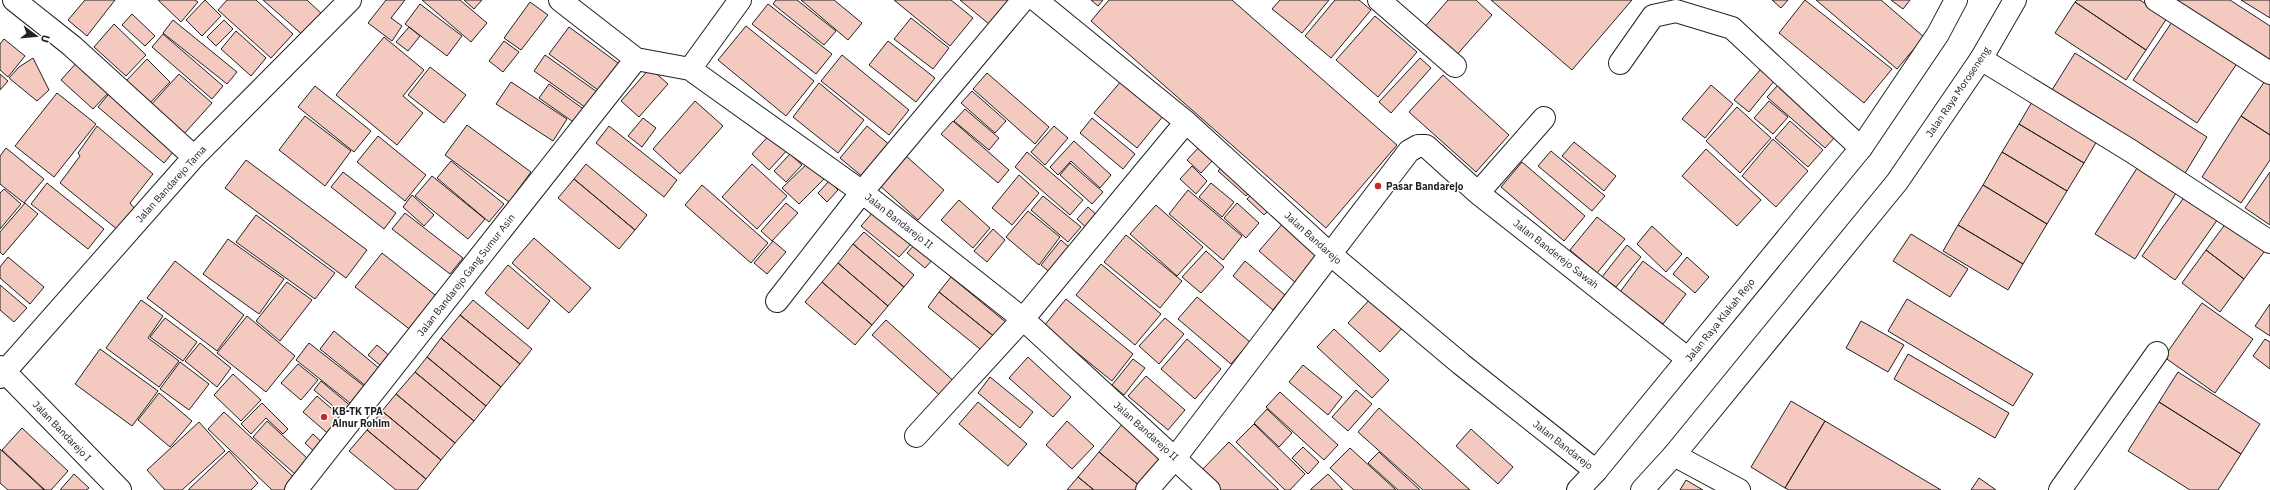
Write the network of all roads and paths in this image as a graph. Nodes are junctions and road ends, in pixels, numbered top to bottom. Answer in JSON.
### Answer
{"nodes":[{"id":1,"x":14,"y":0,"type":"edge"},
{"id":2,"x":350,"y":0,"type":"edge"},
{"id":3,"x":560,"y":0,"type":"edge"},
{"id":4,"x":740,"y":0,"type":"edge"},
{"id":5,"x":1023,"y":0,"type":"edge"},
{"id":6,"x":1036,"y":0,"type":"edge"},
{"id":7,"x":1379,"y":0,"type":"edge"},
{"id":8,"x":1956,"y":0,"type":"edge"},
{"id":9,"x":2015,"y":0,"type":"edge"},
{"id":10,"x":2156,"y":0,"type":"edge"},
{"id":11,"x":636,"y":59,"type":"junction"},
{"id":12,"x":1981,"y":60,"type":"junction"},
{"id":13,"x":1620,"y":63,"type":"dead end"},
{"id":14,"x":1455,"y":66,"type":"dead end"},
{"id":15,"x":690,"y":69,"type":"junction"},
{"id":16,"x":2270,"y":73,"type":"edge"},
{"id":17,"x":1544,"y":118,"type":"dead end"},
{"id":18,"x":1186,"y":122,"type":"junction"},
{"id":19,"x":1861,"y":148,"type":"junction"},
{"id":20,"x":194,"y":157,"type":"junction"},
{"id":21,"x":862,"y":192,"type":"junction"},
{"id":22,"x":1478,"y":193,"type":"junction"},
{"id":23,"x":2270,"y":242,"type":"edge"},
{"id":24,"x":1330,"y":253,"type":"junction"},
{"id":25,"x":777,"y":301,"type":"dead end"},
{"id":26,"x":1023,"y":319,"type":"junction"},
{"id":27,"x":2157,"y":353,"type":"dead end"},
{"id":28,"x":1688,"y":359,"type":"junction"},
{"id":29,"x":1,"y":372,"type":"edge"},
{"id":30,"x":916,"y":436,"type":"dead end"},
{"id":31,"x":1674,"y":455,"type":"junction"},
{"id":32,"x":1175,"y":458,"type":"junction"},
{"id":33,"x":1596,"y":471,"type":"junction"},
{"id":34,"x":120,"y":490,"type":"edge"},
{"id":35,"x":296,"y":490,"type":"edge"},
{"id":36,"x":1147,"y":490,"type":"edge"},
{"id":37,"x":1209,"y":490,"type":"edge"},
{"id":38,"x":1578,"y":490,"type":"edge"},
{"id":39,"x":1642,"y":490,"type":"edge"},
{"id":40,"x":1739,"y":490,"type":"edge"},
{"id":41,"x":2060,"y":490,"type":"edge"}],
"edges":[{"from":1,"to":20,"type":"street"},
{"from":2,"to":20,"type":"street","name":"Jalan Bandarejo Tama"},
{"from":3,"to":11,"type":"street","name":"Jalan Bandarejo II"},
{"from":4,"to":15,"type":"street"},
{"from":5,"to":21,"type":"street"},
{"from":6,"to":18,"type":"street","name":"Jalan Bandarejo"},
{"from":7,"to":14,"type":"street"},
{"from":8,"to":19,"type":"street"},
{"from":9,"to":12,"type":"street","name":"Jalan Raya Moroseneng"},
{"from":10,"to":16,"type":"street"},
{"from":11,"to":15,"type":"street","name":"Jalan Bandarejo II"},
{"from":11,"to":35,"type":"street","name":"Jalan Bandarejo Gang Sumur Asin"},
{"from":12,"to":23,"type":"street"},
{"from":12,"to":31,"type":"street","name":"Jalan Raya Moroseneng"},
{"from":13,"to":19,"type":"street"},
{"from":15,"to":21,"type":"street","name":"Jalan Bandarejo II"},
{"from":17,"to":22,"type":"street"},
{"from":18,"to":24,"type":"street","name":"Jalan Bandarejo"},
{"from":18,"to":26,"type":"street"},
{"from":19,"to":28,"type":"street","name":"Jalan Raya Klakah Rejo"},
{"from":20,"to":29,"type":"street","name":"Jalan Bandarejo Tama"},
{"from":21,"to":25,"type":"street"},
{"from":21,"to":26,"type":"street","name":"Jalan Bandarejo II"},
{"from":22,"to":24,"type":"street","name":"Jalan Banderejo Sawah"},
{"from":22,"to":28,"type":"street","name":"Jalan Banderejo Sawah"},
{"from":24,"to":32,"type":"street"},
{"from":24,"to":33,"type":"street","name":"Jalan Bandarejo"},
{"from":26,"to":30,"type":"street"},
{"from":26,"to":32,"type":"street","name":"Jalan Bandarejo II"},
{"from":27,"to":41,"type":"street"},
{"from":28,"to":33,"type":"street","name":"Jalan Raya Klakah Rejo"},
{"from":29,"to":34,"type":"street","name":"Jalan Bandarejo I"},
{"from":31,"to":39,"type":"street"},
{"from":31,"to":40,"type":"street"},
{"from":32,"to":36,"type":"street"},
{"from":32,"to":37,"type":"street","name":"Jalan Bandarejo II"},
{"from":33,"to":38,"type":"street","name":"Jalan Raya Klakah Rejo"}]}
